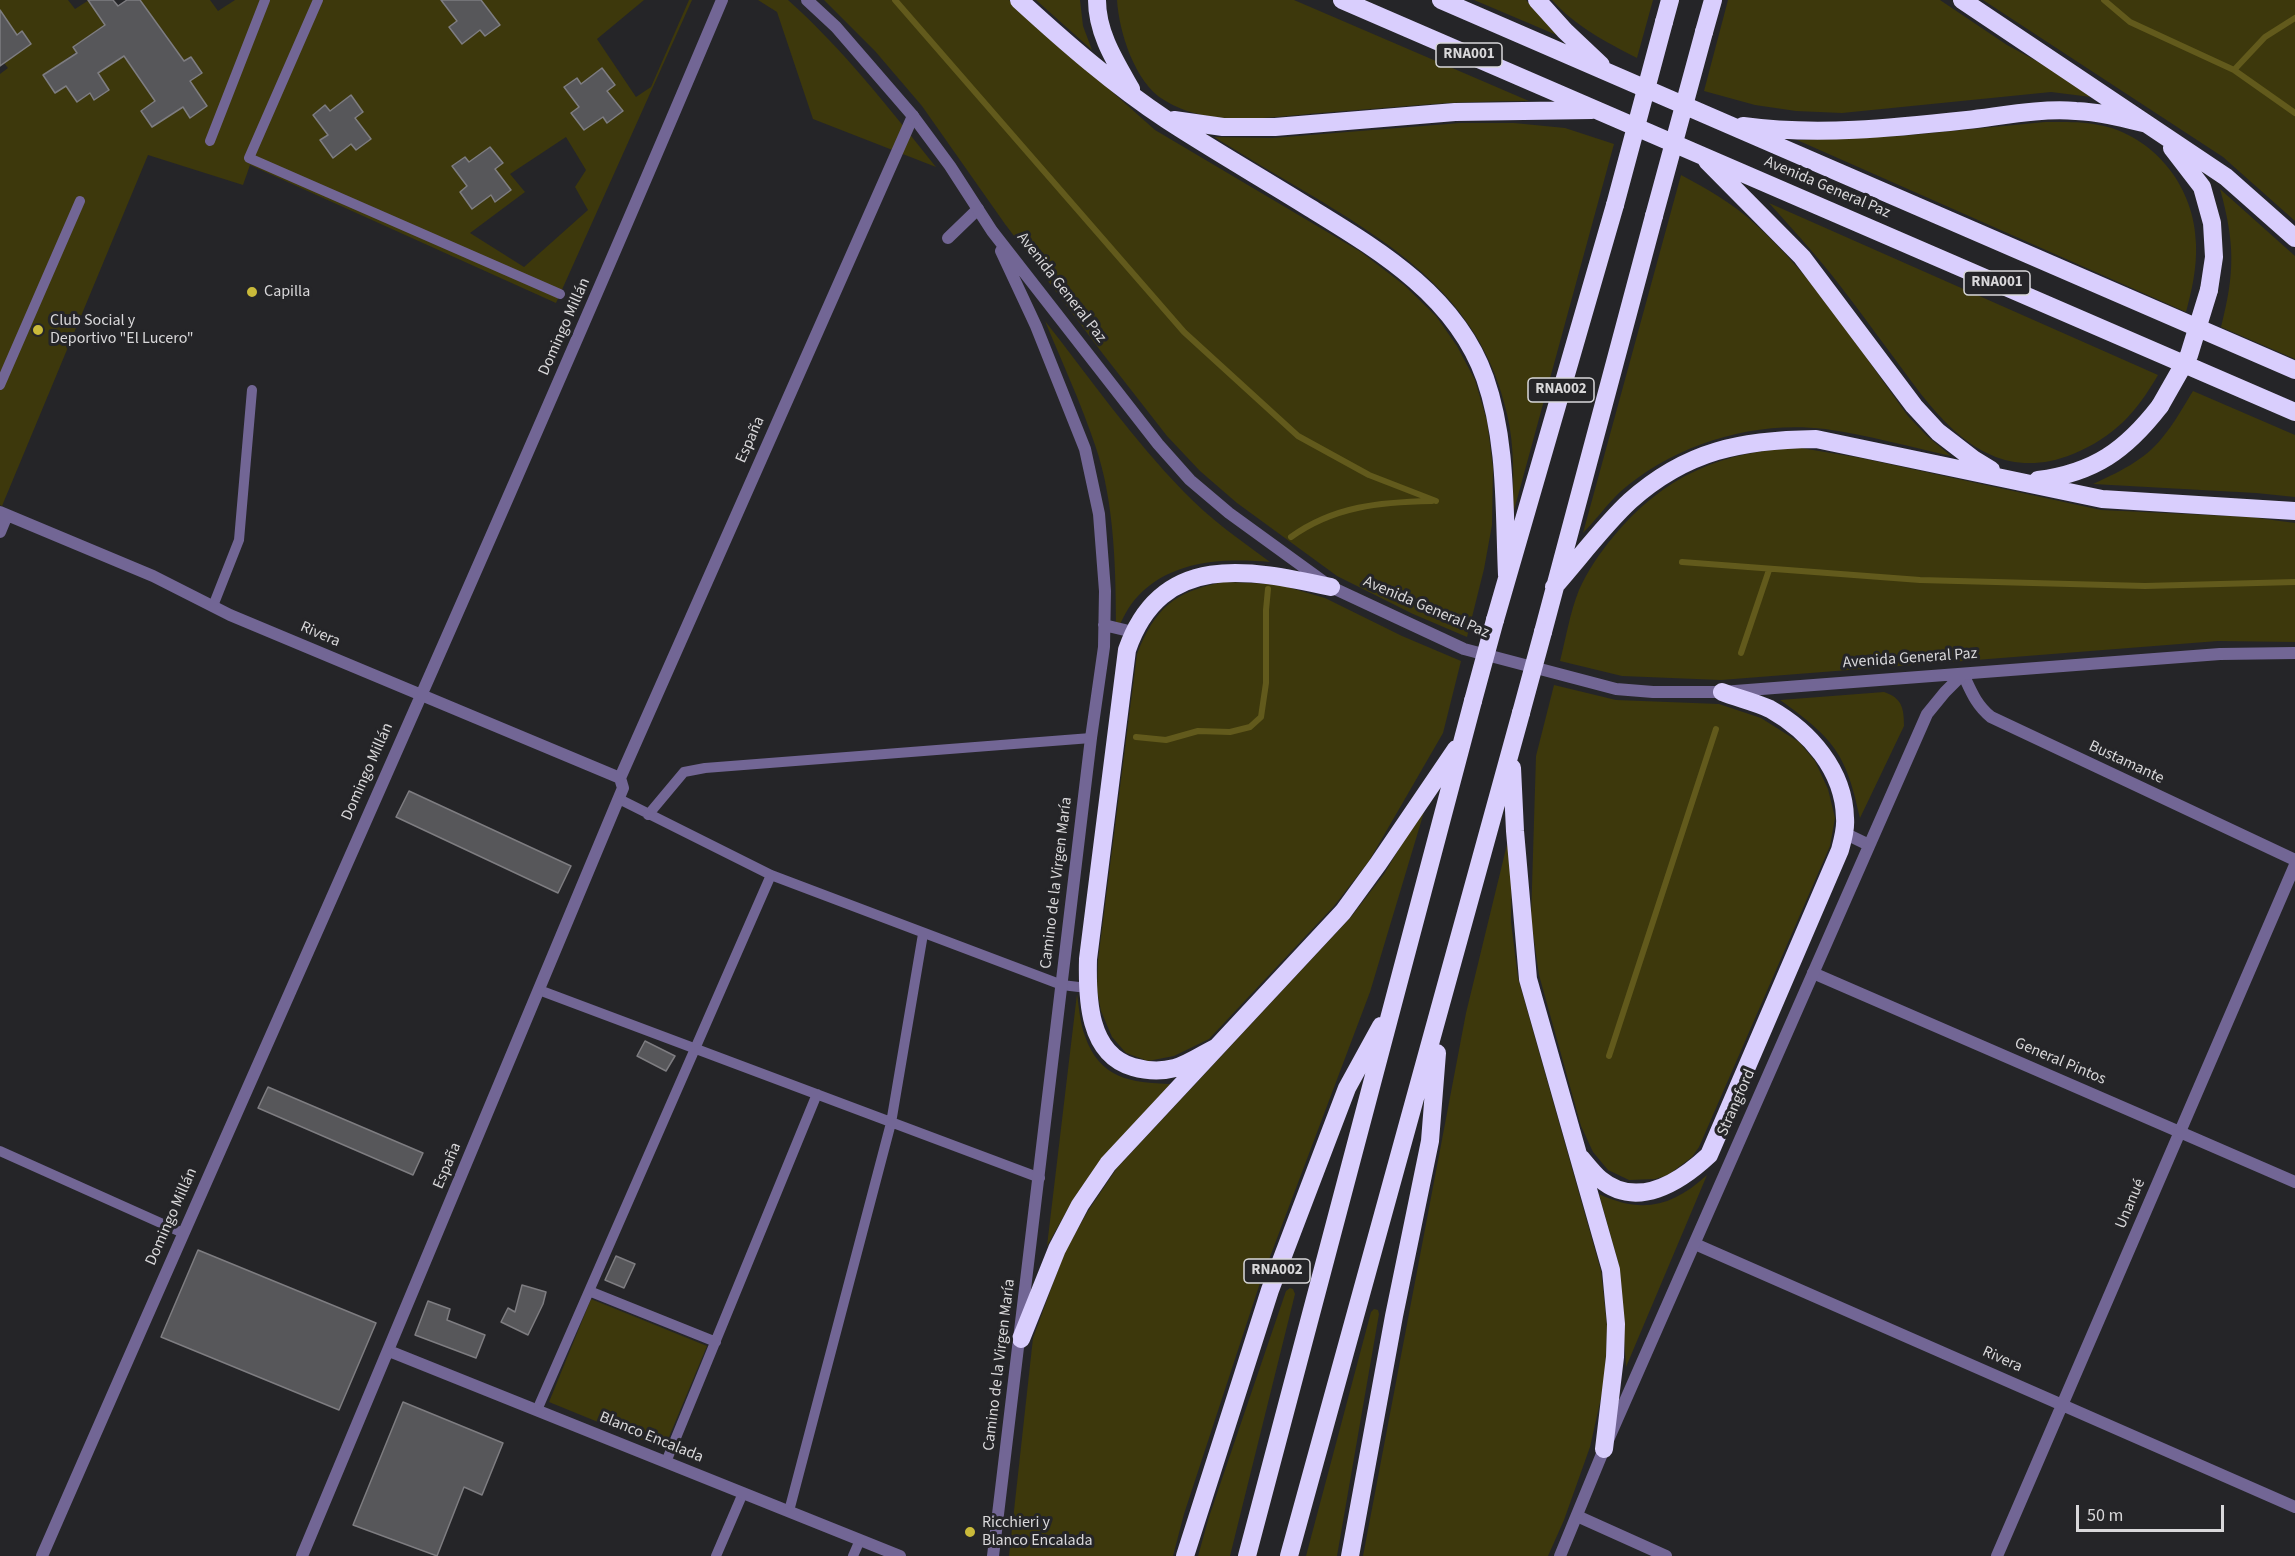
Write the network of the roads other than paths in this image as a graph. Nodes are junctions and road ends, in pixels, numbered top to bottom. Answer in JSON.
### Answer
{"nodes":[{"id":1,"x":265,"y":0,"type":"edge"},
{"id":2,"x":318,"y":0,"type":"edge"},
{"id":3,"x":722,"y":0,"type":"edge"},
{"id":4,"x":807,"y":0,"type":"edge"},
{"id":5,"x":1019,"y":0,"type":"edge"},
{"id":6,"x":1098,"y":0,"type":"edge"},
{"id":7,"x":1342,"y":0,"type":"edge"},
{"id":8,"x":1441,"y":0,"type":"edge"},
{"id":9,"x":1537,"y":0,"type":"edge"},
{"id":10,"x":1670,"y":0,"type":"edge"},
{"id":11,"x":1713,"y":0,"type":"edge"},
{"id":12,"x":1962,"y":0,"type":"edge"},
{"id":13,"x":1612,"y":74,"type":"junction"},
{"id":14,"x":1135,"y":96,"type":"junction"},
{"id":15,"x":1596,"y":110,"type":"junction"},
{"id":16,"x":913,"y":116,"type":"junction"},
{"id":17,"x":1166,"y":119,"type":"junction"},
{"id":18,"x":1721,"y":122,"type":"junction"},
{"id":19,"x":2155,"y":129,"type":"junction"},
{"id":20,"x":210,"y":141,"type":"dead end"},
{"id":21,"x":1699,"y":154,"type":"junction"},
{"id":22,"x":80,"y":201,"type":"dead end"},
{"id":23,"x":978,"y":209,"type":"junction"},
{"id":24,"x":992,"y":231,"type":"junction"},
{"id":25,"x":948,"y":238,"type":"dead end"},
{"id":26,"x":2295,"y":238,"type":"edge"},
{"id":27,"x":560,"y":294,"type":"dead end"},
{"id":28,"x":2295,"y":370,"type":"edge"},
{"id":29,"x":0,"y":385,"type":"edge"},
{"id":30,"x":252,"y":390,"type":"dead end"},
{"id":31,"x":2295,"y":412,"type":"edge"},
{"id":32,"x":2013,"y":480,"type":"junction"},
{"id":33,"x":2295,"y":511,"type":"edge"},
{"id":34,"x":4,"y":513,"type":"edge"},
{"id":35,"x":0,"y":532,"type":"edge"},
{"id":36,"x":1507,"y":575,"type":"junction"},
{"id":37,"x":1331,"y":587,"type":"junction"},
{"id":38,"x":1554,"y":587,"type":"junction"},
{"id":39,"x":213,"y":606,"type":"junction"},
{"id":40,"x":1104,"y":626,"type":"junction"},
{"id":41,"x":1133,"y":632,"type":"junction"},
{"id":42,"x":2295,"y":653,"type":"edge"},
{"id":43,"x":1963,"y":674,"type":"junction"},
{"id":44,"x":1722,"y":692,"type":"junction"},
{"id":45,"x":421,"y":695,"type":"junction"},
{"id":46,"x":1091,"y":738,"type":"junction"},
{"id":47,"x":1464,"y":738,"type":"junction"},
{"id":48,"x":1511,"y":750,"type":"junction"},
{"id":49,"x":621,"y":789,"type":"junction"},
{"id":50,"x":648,"y":815,"type":"junction"},
{"id":51,"x":1844,"y":833,"type":"junction"},
{"id":52,"x":1869,"y":845,"type":"junction"},
{"id":53,"x":2295,"y":862,"type":"edge"},
{"id":54,"x":771,"y":875,"type":"junction"},
{"id":55,"x":923,"y":934,"type":"junction"},
{"id":56,"x":1813,"y":973,"type":"junction"},
{"id":57,"x":1062,"y":984,"type":"junction"},
{"id":58,"x":1088,"y":988,"type":"junction"},
{"id":59,"x":539,"y":990,"type":"junction"},
{"id":60,"x":1396,"y":998,"type":"junction"},
{"id":61,"x":1440,"y":1010,"type":"junction"},
{"id":62,"x":1217,"y":1047,"type":"junction"},
{"id":63,"x":695,"y":1048,"type":"junction"},
{"id":64,"x":817,"y":1094,"type":"junction"},
{"id":65,"x":891,"y":1123,"type":"junction"},
{"id":66,"x":2180,"y":1132,"type":"junction"},
{"id":67,"x":0,"y":1151,"type":"edge"},
{"id":68,"x":1579,"y":1155,"type":"junction"},
{"id":69,"x":1708,"y":1155,"type":"junction"},
{"id":70,"x":1725,"y":1172,"type":"junction"},
{"id":71,"x":1040,"y":1178,"type":"junction"},
{"id":72,"x":2295,"y":1182,"type":"edge"},
{"id":73,"x":183,"y":1233,"type":"junction"},
{"id":74,"x":1695,"y":1244,"type":"junction"},
{"id":75,"x":589,"y":1291,"type":"junction"},
{"id":76,"x":1020,"y":1339,"type":"junction"},
{"id":77,"x":716,"y":1342,"type":"junction"},
{"id":78,"x":389,"y":1351,"type":"junction"},
{"id":79,"x":2062,"y":1404,"type":"junction"},
{"id":80,"x":537,"y":1410,"type":"junction"},
{"id":81,"x":1604,"y":1449,"type":"junction"},
{"id":82,"x":666,"y":1462,"type":"junction"},
{"id":83,"x":743,"y":1493,"type":"junction"},
{"id":84,"x":2295,"y":1507,"type":"edge"},
{"id":85,"x":789,"y":1512,"type":"junction"},
{"id":86,"x":1576,"y":1516,"type":"junction"},
{"id":87,"x":860,"y":1540,"type":"junction"},
{"id":88,"x":42,"y":1556,"type":"edge"},
{"id":89,"x":302,"y":1556,"type":"edge"},
{"id":90,"x":716,"y":1556,"type":"edge"},
{"id":91,"x":853,"y":1556,"type":"edge"},
{"id":92,"x":900,"y":1556,"type":"edge"},
{"id":93,"x":993,"y":1556,"type":"edge"},
{"id":94,"x":1185,"y":1556,"type":"edge"},
{"id":95,"x":1247,"y":1556,"type":"edge"},
{"id":96,"x":1289,"y":1556,"type":"edge"},
{"id":97,"x":1350,"y":1556,"type":"edge"},
{"id":98,"x":1560,"y":1556,"type":"edge"},
{"id":99,"x":1666,"y":1556,"type":"edge"},
{"id":100,"x":1997,"y":1556,"type":"edge"}],
"edges":[{"from":1,"to":20,"type":"lane"},
{"from":2,"to":27,"type":"lane"},
{"from":3,"to":45,"type":"street","name":"Domingo Millán"},
{"from":4,"to":16,"type":"street","name":"Avenida General Paz"},
{"from":5,"to":14,"type":"highway"},
{"from":6,"to":14,"type":"highway"},
{"from":7,"to":15,"type":"highway","name":"Avenida General Paz","number":"RNA001"},
{"from":8,"to":13,"type":"highway","name":"Avenida General Paz","number":"RNA001"},
{"from":9,"to":13,"type":"highway"},
{"from":10,"to":36,"type":"highway","number":"RNA002","bridge":true},
{"from":11,"to":38,"type":"highway","number":"RNA002","bridge":true},
{"from":12,"to":19,"type":"highway"},
{"from":13,"to":18,"type":"highway","name":"Avenida General Paz","number":"RNA001"},
{"from":14,"to":17,"type":"highway"},
{"from":15,"to":17,"type":"highway"},
{"from":15,"to":21,"type":"highway","name":"Avenida General Paz","number":"RNA001"},
{"from":16,"to":23,"type":"street","name":"Avenida General Paz"},
{"from":16,"to":49,"type":"street","name":"España"},
{"from":17,"to":36,"type":"highway"},
{"from":18,"to":19,"type":"highway"},
{"from":18,"to":28,"type":"highway","name":"Avenida General Paz","number":"RNA001"},
{"from":19,"to":26,"type":"highway"},
{"from":19,"to":32,"type":"highway","bridge":true},
{"from":21,"to":31,"type":"highway","name":"Avenida General Paz","number":"RNA001"},
{"from":21,"to":32,"type":"highway"},
{"from":22,"to":29,"type":"lane"},
{"from":23,"to":24,"type":"street","name":"Avenida General Paz"},
{"from":23,"to":25,"type":"street"},
{"from":24,"to":37,"type":"street","name":"Avenida General Paz"},
{"from":24,"to":40,"type":"street","name":"Camino de la Virgen María"},
{"from":30,"to":39,"type":"lane"},
{"from":32,"to":33,"type":"highway"},
{"from":32,"to":38,"type":"highway"},
{"from":34,"to":35,"type":"street"},
{"from":34,"to":39,"type":"street","name":"Rivera"},
{"from":36,"to":47,"type":"highway","number":"RNA002","bridge":true},
{"from":37,"to":41,"type":"highway"},
{"from":37,"to":44,"type":"street","name":"Avenida General Paz"},
{"from":38,"to":48,"type":"highway","number":"RNA002","bridge":true},
{"from":39,"to":45,"type":"street","name":"Rivera"},
{"from":40,"to":41,"type":"street"},
{"from":40,"to":46,"type":"street","name":"Camino de la Virgen María"},
{"from":41,"to":58,"type":"highway"},
{"from":42,"to":43,"type":"street","name":"Avenida General Paz"},
{"from":43,"to":44,"type":"street","name":"Avenida General Paz"},
{"from":43,"to":52,"type":"street","name":"Strangford"},
{"from":43,"to":53,"type":"street","name":"Bustamante"},
{"from":44,"to":51,"type":"highway"},
{"from":45,"to":49,"type":"street","name":"Rivera"},
{"from":45,"to":73,"type":"street","name":"Domingo Millán"},
{"from":46,"to":50,"type":"lane"},
{"from":46,"to":57,"type":"street","name":"Camino de la Virgen María"},
{"from":47,"to":60,"type":"highway","number":"RNA002"},
{"from":47,"to":62,"type":"highway"},
{"from":48,"to":61,"type":"highway","number":"RNA002"},
{"from":48,"to":68,"type":"highway"},
{"from":49,"to":50,"type":"lane"},
{"from":49,"to":59,"type":"street","name":"España"},
{"from":50,"to":54,"type":"lane"},
{"from":51,"to":52,"type":"street"},
{"from":51,"to":69,"type":"highway"},
{"from":52,"to":56,"type":"street","name":"Strangford"},
{"from":53,"to":66,"type":"street","name":"Unanué"},
{"from":54,"to":55,"type":"lane"},
{"from":54,"to":63,"type":"lane"},
{"from":55,"to":57,"type":"lane"},
{"from":55,"to":65,"type":"lane"},
{"from":56,"to":66,"type":"street","name":"General Pintos"},
{"from":56,"to":70,"type":"street","name":"Strangford"},
{"from":57,"to":58,"type":"lane"},
{"from":57,"to":71,"type":"street","name":"Camino de la Virgen María"},
{"from":58,"to":62,"type":"highway"},
{"from":59,"to":63,"type":"lane"},
{"from":59,"to":78,"type":"street","name":"España"},
{"from":60,"to":94,"type":"highway","number":"RNA002"},
{"from":60,"to":95,"type":"highway","number":"RNA002"},
{"from":61,"to":96,"type":"highway","number":"RNA002"},
{"from":61,"to":97,"type":"highway","number":"RNA002"},
{"from":62,"to":76,"type":"highway"},
{"from":63,"to":64,"type":"lane"},
{"from":63,"to":75,"type":"lane"},
{"from":64,"to":65,"type":"lane"},
{"from":64,"to":77,"type":"lane"},
{"from":65,"to":71,"type":"lane"},
{"from":65,"to":85,"type":"lane"},
{"from":66,"to":72,"type":"street","name":"General Pintos"},
{"from":66,"to":79,"type":"street","name":"Unanué"},
{"from":67,"to":73,"type":"lane"},
{"from":68,"to":69,"type":"highway"},
{"from":68,"to":81,"type":"highway"},
{"from":69,"to":70,"type":"street"},
{"from":70,"to":74,"type":"street","name":"Strangford"},
{"from":71,"to":76,"type":"street","name":"Camino de la Virgen María"},
{"from":73,"to":88,"type":"street","name":"Domingo Millán"},
{"from":74,"to":79,"type":"street","name":"Rivera"},
{"from":74,"to":81,"type":"street","name":"Strangford"},
{"from":75,"to":77,"type":"lane"},
{"from":75,"to":80,"type":"lane"},
{"from":76,"to":93,"type":"street","name":"Camino de la Virgen María"},
{"from":77,"to":82,"type":"lane"},
{"from":78,"to":80,"type":"street","name":"Blanco Encalada"},
{"from":78,"to":89,"type":"street","name":"España"},
{"from":79,"to":84,"type":"street","name":"Rivera"},
{"from":79,"to":100,"type":"street","name":"Unanué"},
{"from":80,"to":82,"type":"street","name":"Blanco Encalada"},
{"from":81,"to":86,"type":"street","name":"Strangford"},
{"from":82,"to":83,"type":"street","name":"Blanco Encalada"},
{"from":83,"to":85,"type":"street","name":"Blanco Encalada"},
{"from":83,"to":90,"type":"lane"},
{"from":85,"to":87,"type":"street","name":"Blanco Encalada"},
{"from":86,"to":98,"type":"street","name":"Strangford"},
{"from":86,"to":99,"type":"street"},
{"from":87,"to":91,"type":"lane"},
{"from":87,"to":92,"type":"street","name":"Blanco Encalada"}]}
